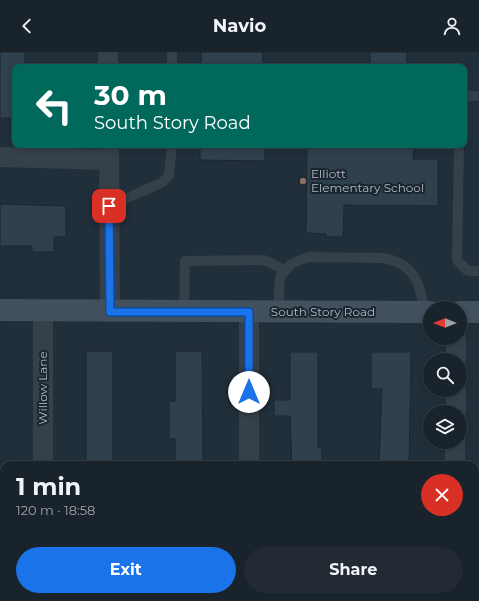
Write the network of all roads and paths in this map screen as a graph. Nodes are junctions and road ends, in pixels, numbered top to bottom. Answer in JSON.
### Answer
{"nodes":[{"id":1,"x":108,"y":52,"type":"edge"},
{"id":2,"x":172,"y":52,"type":"edge"},
{"id":3,"x":108,"y":64,"type":"edge"},
{"id":4,"x":172,"y":64,"type":"edge"},
{"id":5,"x":467,"y":96,"type":"edge"},
{"id":6,"x":479,"y":96,"type":"edge"},
{"id":7,"x":172,"y":148,"type":"edge"},
{"id":8,"x":459,"y":148,"type":"edge"},
{"id":9,"x":109,"y":153,"type":"edge"},
{"id":10,"x":0,"y":157,"type":"edge"},
{"id":11,"x":109,"y":206,"type":"junction"},
{"id":12,"x":285,"y":270,"type":"junction"},
{"id":13,"x":479,"y":271,"type":"edge"},
{"id":14,"x":424,"y":301,"type":"edge"},
{"id":15,"x":0,"y":310,"type":"edge"},
{"id":16,"x":43,"y":311,"type":"junction"},
{"id":17,"x":110,"y":312,"type":"junction"},
{"id":18,"x":184,"y":312,"type":"junction"},
{"id":19,"x":249,"y":312,"type":"junction"},
{"id":20,"x":278,"y":312,"type":"junction"},
{"id":21,"x":423,"y":312,"type":"edge"},
{"id":22,"x":467,"y":312,"type":"edge"},
{"id":23,"x":479,"y":312,"type":"edge"},
{"id":24,"x":455,"y":449,"type":"edge"},
{"id":25,"x":43,"y":461,"type":"edge"},
{"id":26,"x":248,"y":461,"type":"edge"},
{"id":27,"x":455,"y":461,"type":"edge"}],
"edges":[{"from":1,"to":3,"type":"street"},
{"from":2,"to":4,"type":"lane"},
{"from":5,"to":6,"type":"lane"},
{"from":7,"to":11,"type":"lane"},
{"from":8,"to":13,"type":"lane"},
{"from":9,"to":10,"type":"street"},
{"from":9,"to":11,"type":"street"},
{"from":11,"to":17,"type":"street"},
{"from":12,"to":14,"type":"lane"},
{"from":12,"to":18,"type":"lane"},
{"from":12,"to":20,"type":"lane"},
{"from":15,"to":16,"type":"main road","name":"South Story Road"},
{"from":16,"to":17,"type":"main road","name":"South Story Road"},
{"from":16,"to":25,"type":"street","name":"Willow Lane"},
{"from":17,"to":18,"type":"main road","name":"South Story Road"},
{"from":18,"to":19,"type":"main road","name":"South Story Road"},
{"from":19,"to":20,"type":"main road","name":"South Story Road"},
{"from":19,"to":26,"type":"street"},
{"from":20,"to":21,"type":"main road","name":"South Story Road"},
{"from":22,"to":23,"type":"main road"},
{"from":24,"to":27,"type":"street"}]}
